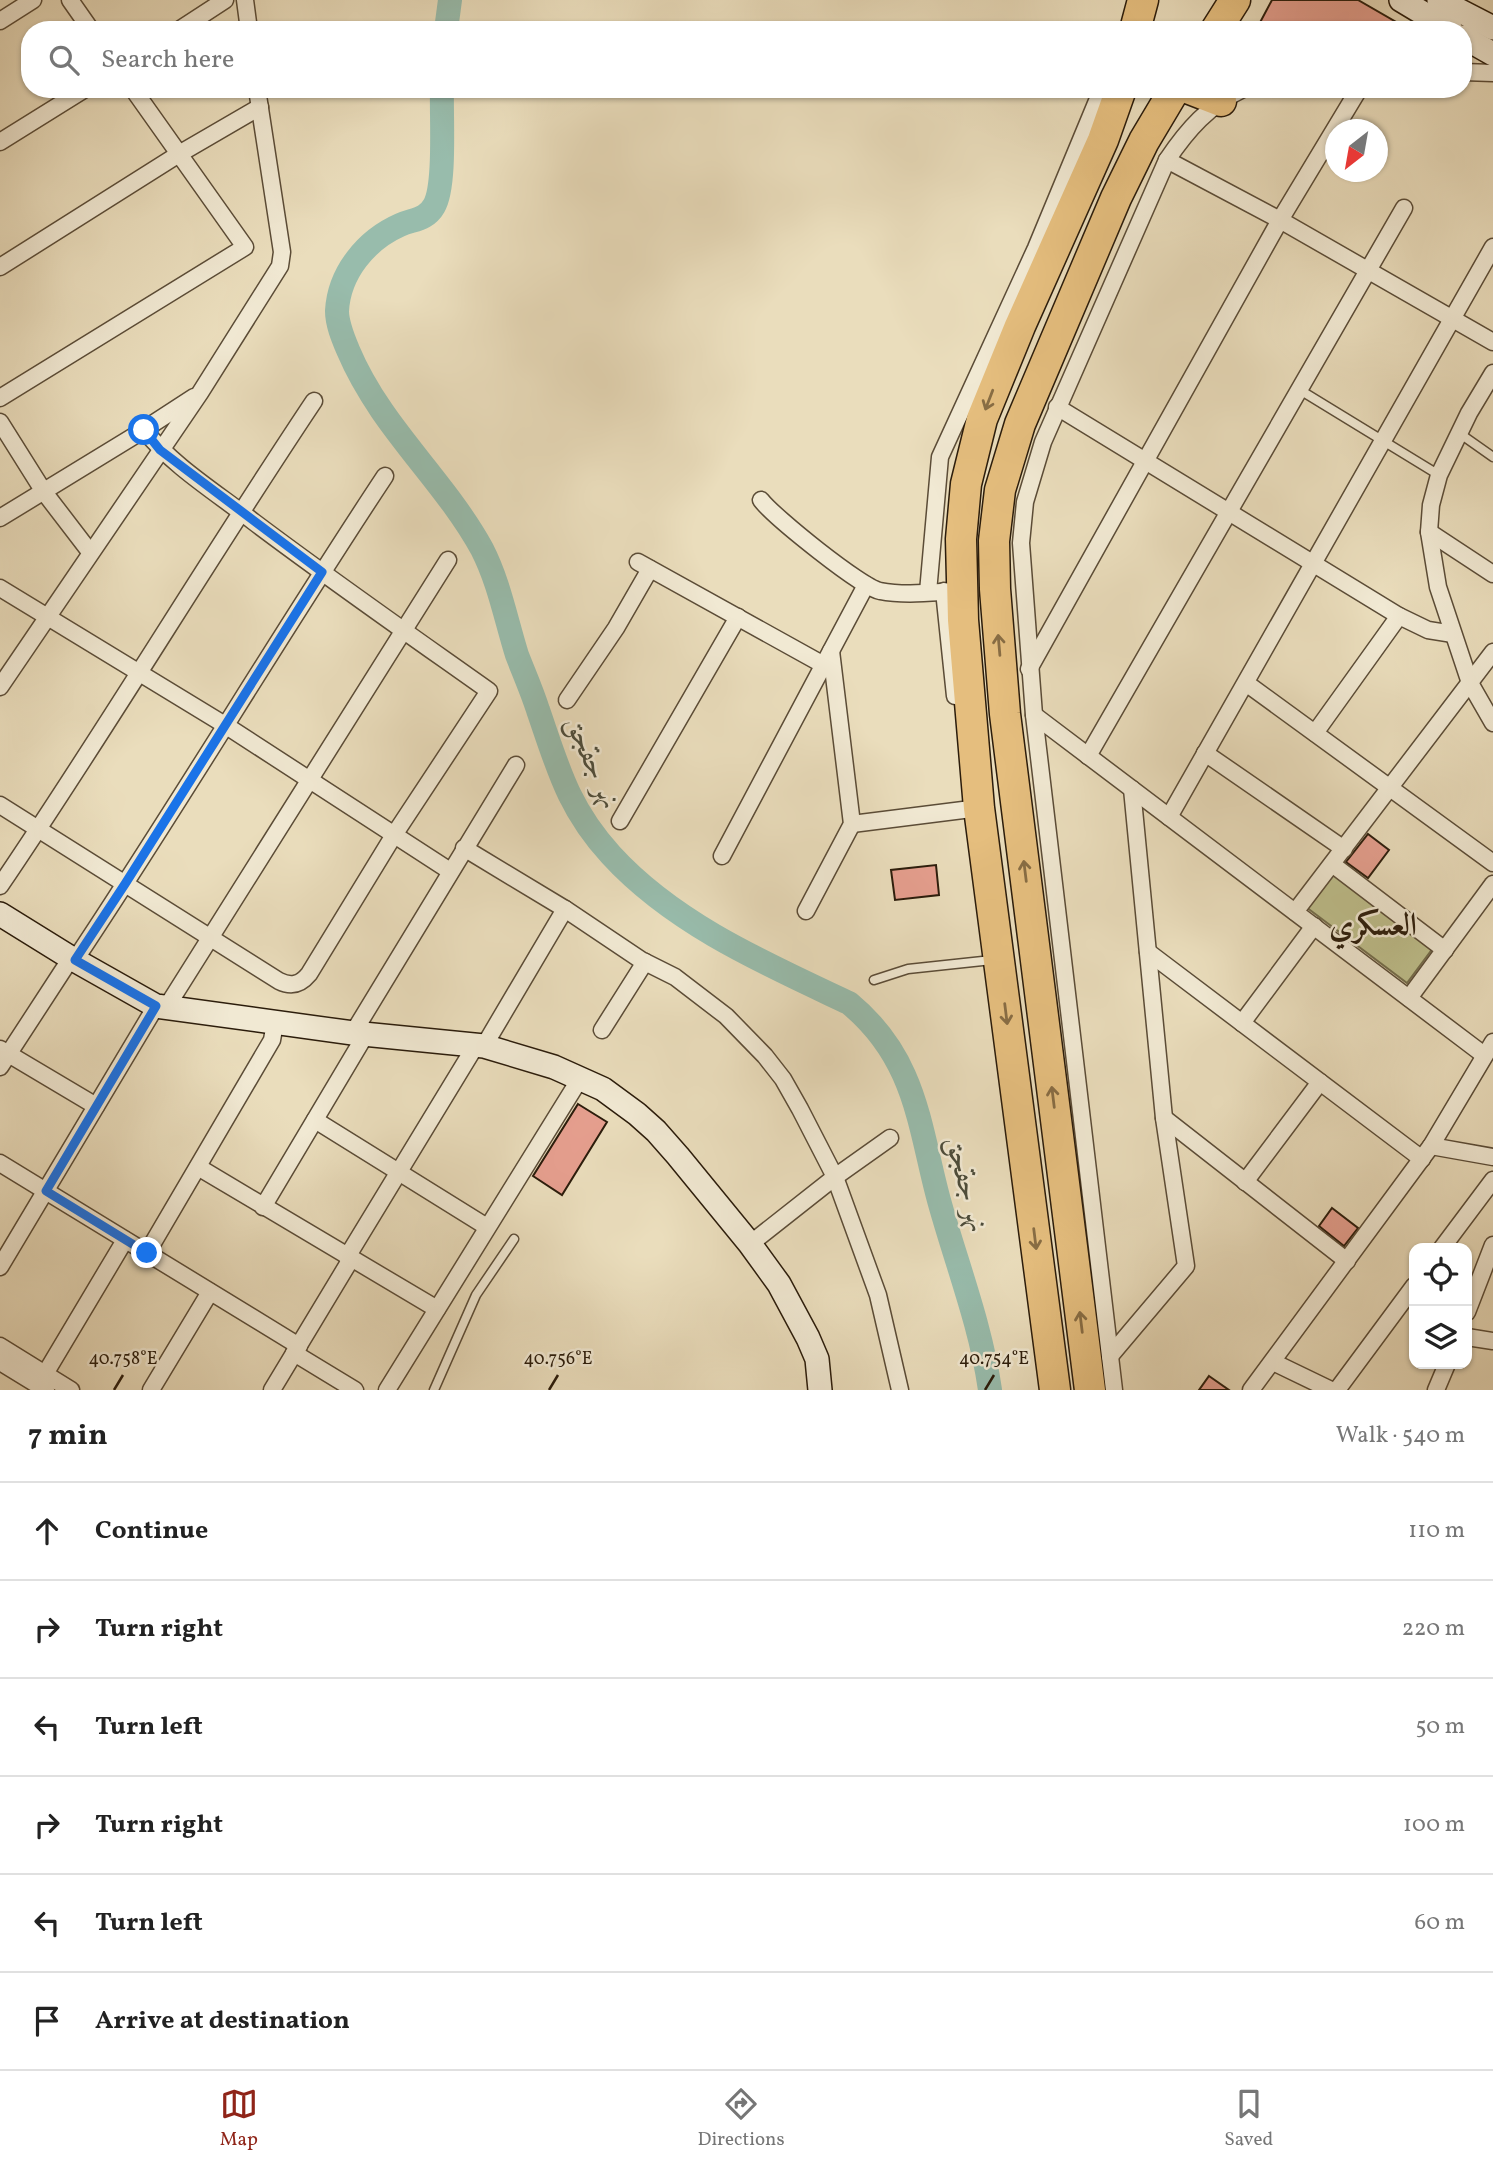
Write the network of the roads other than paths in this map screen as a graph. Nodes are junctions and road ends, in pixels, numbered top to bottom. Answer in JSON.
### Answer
{"nodes":[{"id":1,"x":33,"y":0,"type":"edge"},
{"id":2,"x":70,"y":0,"type":"edge"},
{"id":3,"x":225,"y":0,"type":"edge"},
{"id":4,"x":245,"y":0,"type":"edge"},
{"id":5,"x":1236,"y":0,"type":"edge"},
{"id":6,"x":1401,"y":0,"type":"edge"},
{"id":7,"x":1439,"y":0,"type":"edge"},
{"id":8,"x":0,"y":21,"type":"edge"},
{"id":9,"x":85,"y":21,"type":"edge"},
{"id":10,"x":193,"y":21,"type":"edge"},
{"id":11,"x":248,"y":21,"type":"edge"},
{"id":12,"x":1222,"y":21,"type":"edge"},
{"id":13,"x":1436,"y":21,"type":"edge"},
{"id":14,"x":1493,"y":28,"type":"edge"},
{"id":15,"x":1472,"y":42,"type":"edge"},
{"id":16,"x":1493,"y":54,"type":"edge"},
{"id":17,"x":1472,"y":72,"type":"edge"},
{"id":18,"x":1493,"y":73,"type":"edge"},
{"id":19,"x":71,"y":98,"type":"edge"},
{"id":20,"x":140,"y":98,"type":"edge"},
{"id":21,"x":258,"y":98,"type":"edge"},
{"id":22,"x":1098,"y":98,"type":"edge"},
{"id":23,"x":1118,"y":98,"type":"edge"},
{"id":24,"x":1169,"y":98,"type":"edge"},
{"id":25,"x":1228,"y":98,"type":"edge"},
{"id":26,"x":1354,"y":98,"type":"edge"},
{"id":27,"x":260,"y":107,"type":"junction"},
{"id":28,"x":0,"y":142,"type":"edge"},
{"id":29,"x":180,"y":153,"type":"junction"},
{"id":30,"x":1167,"y":160,"type":"junction"},
{"id":31,"x":1404,"y":208,"type":"dead end"},
{"id":32,"x":1280,"y":220,"type":"junction"},
{"id":33,"x":1493,"y":247,"type":"edge"},
{"id":34,"x":0,"y":267,"type":"edge"},
{"id":35,"x":1368,"y":271,"type":"junction"},
{"id":36,"x":1452,"y":318,"type":"junction"},
{"id":37,"x":1493,"y":342,"type":"edge"},
{"id":38,"x":1493,"y":373,"type":"edge"},
{"id":39,"x":1300,"y":390,"type":"junction"},
{"id":40,"x":200,"y":393,"type":"junction"},
{"id":41,"x":0,"y":398,"type":"edge"},
{"id":42,"x":314,"y":401,"type":"dead end"},
{"id":43,"x":1057,"y":407,"type":"junction"},
{"id":44,"x":0,"y":422,"type":"edge"},
{"id":45,"x":144,"y":430,"type":"junction"},
{"id":46,"x":1459,"y":433,"type":"junction"},
{"id":47,"x":1383,"y":440,"type":"junction"},
{"id":48,"x":160,"y":450,"type":"junction"},
{"id":49,"x":1493,"y":457,"type":"edge"},
{"id":50,"x":1146,"y":461,"type":"junction"},
{"id":51,"x":1439,"y":475,"type":"junction"},
{"id":52,"x":385,"y":476,"type":"dead end"},
{"id":53,"x":44,"y":492,"type":"junction"},
{"id":54,"x":761,"y":500,"type":"dead end"},
{"id":55,"x":240,"y":511,"type":"junction"},
{"id":56,"x":1229,"y":512,"type":"junction"},
{"id":57,"x":0,"y":518,"type":"edge"},
{"id":58,"x":1429,"y":532,"type":"junction"},
{"id":59,"x":90,"y":552,"type":"junction"},
{"id":60,"x":448,"y":560,"type":"dead end"},
{"id":61,"x":1312,"y":564,"type":"junction"},
{"id":62,"x":322,"y":572,"type":"junction"},
{"id":63,"x":1493,"y":574,"type":"edge"},
{"id":64,"x":866,"y":585,"type":"junction"},
{"id":65,"x":0,"y":588,"type":"edge"},
{"id":66,"x":945,"y":591,"type":"junction"},
{"id":67,"x":47,"y":615,"type":"junction"},
{"id":68,"x":1399,"y":616,"type":"junction"},
{"id":69,"x":738,"y":617,"type":"junction"},
{"id":70,"x":403,"y":630,"type":"junction"},
{"id":71,"x":1453,"y":634,"type":"junction"},
{"id":72,"x":1492,"y":655,"type":"edge"},
{"id":73,"x":829,"y":662,"type":"junction"},
{"id":74,"x":1029,"y":669,"type":"junction"},
{"id":75,"x":138,"y":672,"type":"junction"},
{"id":76,"x":1246,"y":683,"type":"junction"},
{"id":77,"x":1469,"y":683,"type":"junction"},
{"id":78,"x":1,"y":684,"type":"edge"},
{"id":79,"x":566,"y":700,"type":"dead end"},
{"id":80,"x":1034,"y":715,"type":"junction"},
{"id":81,"x":1493,"y":723,"type":"edge"},
{"id":82,"x":225,"y":725,"type":"junction"},
{"id":83,"x":1315,"y":733,"type":"junction"},
{"id":84,"x":1205,"y":753,"type":"junction"},
{"id":85,"x":1088,"y":756,"type":"junction"},
{"id":86,"x":516,"y":765,"type":"dead end"},
{"id":87,"x":309,"y":778,"type":"junction"},
{"id":88,"x":1390,"y":788,"type":"junction"},
{"id":89,"x":1132,"y":789,"type":"junction"},
{"id":90,"x":0,"y":805,"type":"edge"},
{"id":91,"x":973,"y":809,"type":"junction"},
{"id":92,"x":1169,"y":817,"type":"junction"},
{"id":93,"x":620,"y":821,"type":"dead end"},
{"id":94,"x":852,"y":824,"type":"junction"},
{"id":95,"x":39,"y":828,"type":"junction"},
{"id":96,"x":394,"y":835,"type":"junction"},
{"id":97,"x":464,"y":848,"type":"junction"},
{"id":98,"x":1344,"y":849,"type":"junction"},
{"id":99,"x":722,"y":856,"type":"dead end"},
{"id":100,"x":1493,"y":863,"type":"edge"},
{"id":101,"x":1332,"y":864,"type":"junction"},
{"id":102,"x":450,"y":872,"type":"junction"},
{"id":103,"x":125,"y":884,"type":"junction"},
{"id":104,"x":1493,"y":884,"type":"edge"},
{"id":105,"x":0,"y":886,"type":"edge"},
{"id":106,"x":565,"y":909,"type":"junction"},
{"id":107,"x":806,"y":911,"type":"dead end"},
{"id":108,"x":1296,"y":912,"type":"junction"},
{"id":109,"x":0,"y":914,"type":"edge"},
{"id":110,"x":1314,"y":926,"type":"junction"},
{"id":111,"x":210,"y":937,"type":"junction"},
{"id":112,"x":1445,"y":950,"type":"junction"},
{"id":113,"x":1148,"y":953,"type":"junction"},
{"id":114,"x":73,"y":959,"type":"junction"},
{"id":115,"x":999,"y":959,"type":"junction"},
{"id":116,"x":645,"y":962,"type":"junction"},
{"id":117,"x":874,"y":980,"type":"dead end"},
{"id":118,"x":1409,"y":998,"type":"junction"},
{"id":119,"x":161,"y":1007,"type":"junction"},
{"id":120,"x":275,"y":1023,"type":"junction"},
{"id":121,"x":1242,"y":1023,"type":"junction"},
{"id":122,"x":602,"y":1030,"type":"dead end"},
{"id":123,"x":359,"y":1034,"type":"junction"},
{"id":124,"x":480,"y":1046,"type":"junction"},
{"id":125,"x":1489,"y":1049,"type":"edge"},
{"id":126,"x":3,"y":1057,"type":"edge"},
{"id":127,"x":581,"y":1077,"type":"junction"},
{"id":128,"x":1320,"y":1082,"type":"junction"},
{"id":129,"x":96,"y":1106,"type":"junction"},
{"id":130,"x":1164,"y":1118,"type":"junction"},
{"id":131,"x":315,"y":1121,"type":"junction"},
{"id":132,"x":890,"y":1138,"type":"dead end"},
{"id":133,"x":1427,"y":1152,"type":"junction"},
{"id":134,"x":1493,"y":1157,"type":"edge"},
{"id":135,"x":0,"y":1163,"type":"edge"},
{"id":136,"x":198,"y":1167,"type":"junction"},
{"id":137,"x":398,"y":1173,"type":"junction"},
{"id":138,"x":835,"y":1177,"type":"junction"},
{"id":139,"x":1493,"y":1180,"type":"edge"},
{"id":140,"x":1245,"y":1182,"type":"junction"},
{"id":141,"x":46,"y":1191,"type":"junction"},
{"id":142,"x":263,"y":1207,"type":"junction"},
{"id":143,"x":487,"y":1227,"type":"junction"},
{"id":144,"x":514,"y":1238,"type":"dead end"},
{"id":145,"x":125,"y":1240,"type":"junction"},
{"id":146,"x":1446,"y":1243,"type":"edge"},
{"id":147,"x":750,"y":1244,"type":"junction"},
{"id":148,"x":1493,"y":1245,"type":"edge"},
{"id":149,"x":147,"y":1253,"type":"junction"},
{"id":150,"x":349,"y":1258,"type":"junction"},
{"id":151,"x":1347,"y":1261,"type":"junction"},
{"id":152,"x":0,"y":1267,"type":"edge"},
{"id":153,"x":210,"y":1292,"type":"junction"},
{"id":154,"x":1409,"y":1293,"type":"edge"},
{"id":155,"x":1469,"y":1306,"type":"edge"},
{"id":156,"x":437,"y":1309,"type":"junction"},
{"id":157,"x":1472,"y":1338,"type":"edge"},
{"id":158,"x":1493,"y":1341,"type":"edge"},
{"id":159,"x":0,"y":1346,"type":"edge"},
{"id":160,"x":296,"y":1349,"type":"junction"},
{"id":161,"x":1110,"y":1356,"type":"junction"},
{"id":162,"x":0,"y":1362,"type":"edge"},
{"id":163,"x":1273,"y":1362,"type":"junction"},
{"id":164,"x":1445,"y":1369,"type":"edge"},
{"id":165,"x":41,"y":1385,"type":"edge"},
{"id":166,"x":71,"y":1390,"type":"edge"},
{"id":167,"x":151,"y":1390,"type":"edge"},
{"id":168,"x":272,"y":1390,"type":"edge"},
{"id":169,"x":355,"y":1390,"type":"edge"},
{"id":170,"x":387,"y":1390,"type":"edge"},
{"id":171,"x":434,"y":1390,"type":"edge"},
{"id":172,"x":820,"y":1390,"type":"edge"},
{"id":173,"x":900,"y":1390,"type":"edge"},
{"id":174,"x":1055,"y":1390,"type":"edge"},
{"id":175,"x":1090,"y":1390,"type":"edge"},
{"id":176,"x":1114,"y":1390,"type":"edge"},
{"id":177,"x":1251,"y":1390,"type":"edge"},
{"id":178,"x":1331,"y":1390,"type":"edge"},
{"id":179,"x":1337,"y":1390,"type":"edge"},
{"id":180,"x":1436,"y":1390,"type":"edge"}],
"edges":[{"from":1,"to":8,"type":"street"},
{"from":2,"to":9,"type":"street"},
{"from":3,"to":10,"type":"street"},
{"from":4,"to":11,"type":"street"},
{"from":5,"to":12,"type":"highway"},
{"from":6,"to":13,"type":"street"},
{"from":7,"to":14,"type":"street"},
{"from":15,"to":16,"type":"street"},
{"from":17,"to":18,"type":"street"},
{"from":19,"to":28,"type":"street"},
{"from":20,"to":29,"type":"street"},
{"from":21,"to":27,"type":"street"},
{"from":22,"to":66,"type":"street"},
{"from":23,"to":66,"type":"highway","one_way":true},
{"from":175,"to":24,"type":"highway","one_way":true},
{"from":25,"to":30,"type":"street"},
{"from":26,"to":32,"type":"street"},
{"from":27,"to":29,"type":"street"},
{"from":27,"to":40,"type":"street"},
{"from":29,"to":34,"type":"street"},
{"from":29,"to":41,"type":"street"},
{"from":30,"to":32,"type":"street"},
{"from":30,"to":43,"type":"street"},
{"from":31,"to":35,"type":"street"},
{"from":32,"to":35,"type":"street"},
{"from":32,"to":50,"type":"street"},
{"from":33,"to":36,"type":"street"},
{"from":35,"to":36,"type":"street"},
{"from":35,"to":39,"type":"street"},
{"from":36,"to":37,"type":"street"},
{"from":36,"to":47,"type":"street"},
{"from":38,"to":46,"type":"street"},
{"from":39,"to":47,"type":"lane"},
{"from":39,"to":56,"type":"street"},
{"from":40,"to":45,"type":"street"},
{"from":40,"to":48,"type":"street"},
{"from":42,"to":55,"type":"street"},
{"from":43,"to":50,"type":"street"},
{"from":43,"to":74,"type":"street"},
{"from":44,"to":53,"type":"street"},
{"from":45,"to":48,"type":"street"},
{"from":45,"to":53,"type":"street"},
{"from":46,"to":49,"type":"lane"},
{"from":46,"to":51,"type":"street"},
{"from":47,"to":51,"type":"lane"},
{"from":47,"to":61,"type":"street"},
{"from":48,"to":55,"type":"street"},
{"from":48,"to":59,"type":"street"},
{"from":50,"to":56,"type":"street"},
{"from":50,"to":74,"type":"street"},
{"from":51,"to":58,"type":"street"},
{"from":52,"to":62,"type":"street"},
{"from":53,"to":57,"type":"street"},
{"from":53,"to":59,"type":"street"},
{"from":54,"to":64,"type":"street"},
{"from":55,"to":62,"type":"street"},
{"from":55,"to":75,"type":"street"},
{"from":56,"to":61,"type":"street"},
{"from":56,"to":85,"type":"street"},
{"from":58,"to":63,"type":"street"},
{"from":58,"to":71,"type":"street"},
{"from":59,"to":67,"type":"street"},
{"from":60,"to":70,"type":"street"},
{"from":61,"to":68,"type":"street"},
{"from":61,"to":76,"type":"street"},
{"from":62,"to":70,"type":"street"},
{"from":62,"to":82,"type":"street"},
{"from":64,"to":66,"type":"street"},
{"from":64,"to":73,"type":"street"},
{"from":65,"to":67,"type":"street"},
{"from":66,"to":91,"type":"highway"},
{"from":67,"to":75,"type":"street"},
{"from":67,"to":78,"type":"street"},
{"from":68,"to":71,"type":"street"},
{"from":68,"to":83,"type":"street"},
{"from":69,"to":73,"type":"street"},
{"from":69,"to":79,"type":"street"},
{"from":69,"to":93,"type":"street"},
{"from":70,"to":87,"type":"street"},
{"from":70,"to":96,"type":"street"},
{"from":71,"to":77,"type":"street"},
{"from":72,"to":77,"type":"street"},
{"from":73,"to":94,"type":"street"},
{"from":73,"to":99,"type":"street"},
{"from":74,"to":80,"type":"street"},
{"from":75,"to":82,"type":"street"},
{"from":75,"to":95,"type":"street"},
{"from":76,"to":83,"type":"street"},
{"from":76,"to":84,"type":"street"},
{"from":77,"to":81,"type":"street"},
{"from":77,"to":88,"type":"street"},
{"from":80,"to":85,"type":"street"},
{"from":80,"to":161,"type":"street"},
{"from":82,"to":87,"type":"street"},
{"from":82,"to":103,"type":"street"},
{"from":83,"to":88,"type":"street"},
{"from":84,"to":92,"type":"street"},
{"from":84,"to":98,"type":"street"},
{"from":85,"to":89,"type":"street"},
{"from":86,"to":97,"type":"street"},
{"from":87,"to":96,"type":"street"},
{"from":87,"to":111,"type":"street"},
{"from":88,"to":98,"type":"street"},
{"from":88,"to":100,"type":"street"},
{"from":89,"to":92,"type":"street"},
{"from":89,"to":113,"type":"street"},
{"from":90,"to":95,"type":"street"},
{"from":91,"to":94,"type":"street"},
{"from":91,"to":115,"type":"highway"},
{"from":92,"to":108,"type":"street"},
{"from":94,"to":107,"type":"street"},
{"from":95,"to":103,"type":"street"},
{"from":95,"to":105,"type":"street"},
{"from":96,"to":102,"type":"street"},
{"from":96,"to":111,"type":"street"},
{"from":97,"to":102,"type":"street"},
{"from":97,"to":106,"type":"street"},
{"from":98,"to":101,"type":"street"},
{"from":101,"to":108,"type":"street"},
{"from":101,"to":112,"type":"street"},
{"from":102,"to":123,"type":"street"},
{"from":103,"to":111,"type":"street"},
{"from":103,"to":114,"type":"street"},
{"from":104,"to":112,"type":"street"},
{"from":106,"to":116,"type":"street"},
{"from":106,"to":124,"type":"street"},
{"from":108,"to":110,"type":"street"},
{"from":109,"to":114,"type":"street"},
{"from":110,"to":118,"type":"street"},
{"from":110,"to":121,"type":"street"},
{"from":111,"to":119,"type":"street"},
{"from":112,"to":118,"type":"street"},
{"from":113,"to":121,"type":"street"},
{"from":113,"to":130,"type":"street"},
{"from":114,"to":119,"type":"street"},
{"from":114,"to":126,"type":"street"},
{"from":115,"to":117,"type":"lane"},
{"from":115,"to":174,"type":"highway","one_way":true},
{"from":116,"to":122,"type":"street"},
{"from":116,"to":138,"type":"street"},
{"from":118,"to":125,"type":"street"},
{"from":119,"to":120,"type":"street"},
{"from":119,"to":129,"type":"street"},
{"from":120,"to":123,"type":"street"},
{"from":120,"to":136,"type":"street"},
{"from":121,"to":128,"type":"street"},
{"from":123,"to":124,"type":"street"},
{"from":123,"to":131,"type":"street"},
{"from":124,"to":127,"type":"street"},
{"from":124,"to":137,"type":"street"},
{"from":125,"to":133,"type":"street"},
{"from":126,"to":129,"type":"street"},
{"from":127,"to":143,"type":"street"},
{"from":127,"to":147,"type":"street"},
{"from":128,"to":133,"type":"street"},
{"from":128,"to":140,"type":"street"},
{"from":129,"to":141,"type":"street"},
{"from":130,"to":140,"type":"street"},
{"from":130,"to":161,"type":"street"},
{"from":131,"to":137,"type":"street"},
{"from":131,"to":142,"type":"street"},
{"from":132,"to":138,"type":"street"},
{"from":133,"to":134,"type":"street"},
{"from":133,"to":151,"type":"street"},
{"from":135,"to":141,"type":"street"},
{"from":136,"to":142,"type":"street"},
{"from":136,"to":149,"type":"street"},
{"from":137,"to":143,"type":"street"},
{"from":137,"to":150,"type":"street"},
{"from":138,"to":147,"type":"street"},
{"from":138,"to":173,"type":"street"},
{"from":139,"to":146,"type":"street"},
{"from":140,"to":151,"type":"street"},
{"from":141,"to":145,"type":"street"},
{"from":141,"to":152,"type":"street"},
{"from":142,"to":150,"type":"street"},
{"from":143,"to":156,"type":"street"},
{"from":144,"to":171,"type":"lane"},
{"from":145,"to":149,"type":"street"},
{"from":145,"to":165,"type":"street"},
{"from":147,"to":172,"type":"street"},
{"from":148,"to":155,"type":"street"},
{"from":149,"to":153,"type":"street"},
{"from":150,"to":156,"type":"street"},
{"from":150,"to":160,"type":"street"},
{"from":151,"to":163,"type":"street"},
{"from":153,"to":160,"type":"street"},
{"from":153,"to":167,"type":"street"},
{"from":154,"to":179,"type":"street"},
{"from":156,"to":170,"type":"street"},
{"from":157,"to":158,"type":"street"},
{"from":159,"to":165,"type":"street"},
{"from":160,"to":168,"type":"street"},
{"from":160,"to":169,"type":"street"},
{"from":161,"to":176,"type":"street"},
{"from":162,"to":165,"type":"street"},
{"from":163,"to":177,"type":"street"},
{"from":163,"to":178,"type":"street"},
{"from":164,"to":180,"type":"street"},
{"from":165,"to":166,"type":"street"}]}
